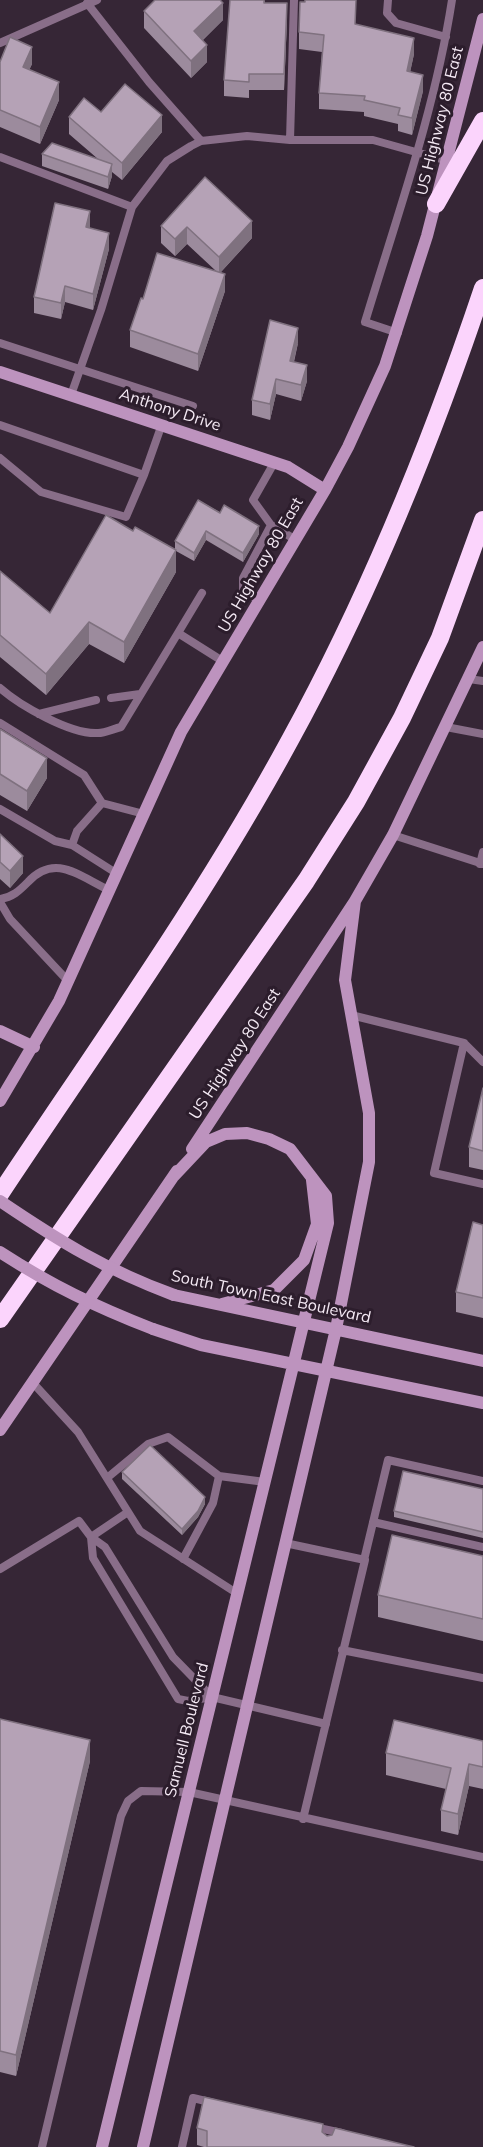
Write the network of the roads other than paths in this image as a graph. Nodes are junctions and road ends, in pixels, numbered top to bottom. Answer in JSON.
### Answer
{"nodes":[{"id":1,"x":97,"y":0,"type":"edge"},
{"id":2,"x":294,"y":0,"type":"edge"},
{"id":3,"x":388,"y":0,"type":"edge"},
{"id":4,"x":452,"y":0,"type":"edge"},
{"id":5,"x":87,"y":3,"type":"junction"},
{"id":6,"x":483,"y":19,"type":"edge"},
{"id":7,"x":446,"y":37,"type":"junction"},
{"id":8,"x":0,"y":43,"type":"edge"},
{"id":9,"x":483,"y":122,"type":"edge"},
{"id":10,"x":290,"y":140,"type":"junction"},
{"id":11,"x":201,"y":141,"type":"junction"},
{"id":12,"x":416,"y":153,"type":"junction"},
{"id":13,"x":0,"y":157,"type":"edge"},
{"id":14,"x":448,"y":161,"type":"junction"},
{"id":15,"x":436,"y":204,"type":"junction"},
{"id":16,"x":132,"y":207,"type":"junction"},
{"id":17,"x":483,"y":288,"type":"edge"},
{"id":18,"x":398,"y":333,"type":"junction"},
{"id":19,"x":0,"y":343,"type":"edge"},
{"id":20,"x":80,"y":368,"type":"junction"},
{"id":21,"x":0,"y":372,"type":"edge"},
{"id":22,"x":70,"y":395,"type":"junction"},
{"id":23,"x":193,"y":406,"type":"dead end"},
{"id":24,"x":162,"y":424,"type":"junction"},
{"id":25,"x":0,"y":425,"type":"edge"},
{"id":26,"x":0,"y":458,"type":"edge"},
{"id":27,"x":274,"y":463,"type":"junction"},
{"id":28,"x":144,"y":475,"type":"junction"},
{"id":29,"x":325,"y":490,"type":"junction"},
{"id":30,"x":483,"y":520,"type":"edge"},
{"id":31,"x":271,"y":525,"type":"junction"},
{"id":32,"x":296,"y":540,"type":"junction"},
{"id":33,"x":202,"y":593,"type":"dead end"},
{"id":34,"x":260,"y":602,"type":"junction"},
{"id":35,"x":178,"y":633,"type":"junction"},
{"id":36,"x":483,"y":647,"type":"edge"},
{"id":37,"x":224,"y":662,"type":"junction"},
{"id":38,"x":470,"y":679,"type":"junction"},
{"id":39,"x":483,"y":681,"type":"edge"},
{"id":40,"x":0,"y":688,"type":"edge"},
{"id":41,"x":140,"y":694,"type":"junction"},
{"id":42,"x":111,"y":698,"type":"dead end"},
{"id":43,"x":96,"y":700,"type":"dead end"},
{"id":44,"x":39,"y":714,"type":"junction"},
{"id":45,"x":0,"y":723,"type":"edge"},
{"id":46,"x":446,"y":727,"type":"junction"},
{"id":47,"x":483,"y":734,"type":"edge"},
{"id":48,"x":102,"y":803,"type":"junction"},
{"id":49,"x":0,"y":808,"type":"edge"},
{"id":50,"x":144,"y":814,"type":"junction"},
{"id":51,"x":393,"y":835,"type":"junction"},
{"id":52,"x":72,"y":845,"type":"junction"},
{"id":53,"x":483,"y":852,"type":"edge"},
{"id":54,"x":482,"y":864,"type":"edge"},
{"id":55,"x":116,"y":873,"type":"junction"},
{"id":56,"x":109,"y":890,"type":"junction"},
{"id":57,"x":0,"y":901,"type":"edge"},
{"id":58,"x":355,"y":902,"type":"junction"},
{"id":59,"x":68,"y":981,"type":"junction"},
{"id":60,"x":351,"y":1016,"type":"junction"},
{"id":61,"x":0,"y":1031,"type":"edge"},
{"id":62,"x":464,"y":1042,"type":"junction"},
{"id":63,"x":34,"y":1047,"type":"junction"},
{"id":64,"x":483,"y":1062,"type":"edge"},
{"id":65,"x":0,"y":1101,"type":"edge"},
{"id":66,"x":174,"y":1176,"type":"junction"},
{"id":67,"x":312,"y":1180,"type":"junction"},
{"id":68,"x":483,"y":1184,"type":"edge"},
{"id":69,"x":0,"y":1194,"type":"edge"},
{"id":70,"x":0,"y":1201,"type":"edge"},
{"id":71,"x":0,"y":1252,"type":"edge"},
{"id":72,"x":218,"y":1305,"type":"junction"},
{"id":73,"x":0,"y":1319,"type":"edge"},
{"id":74,"x":305,"y":1322,"type":"junction"},
{"id":75,"x":336,"y":1329,"type":"junction"},
{"id":76,"x":483,"y":1361,"type":"edge"},
{"id":77,"x":294,"y":1363,"type":"junction"},
{"id":78,"x":326,"y":1369,"type":"junction"},
{"id":79,"x":33,"y":1383,"type":"junction"},
{"id":80,"x":483,"y":1403,"type":"edge"},
{"id":81,"x":0,"y":1430,"type":"edge"},
{"id":82,"x":219,"y":1476,"type":"junction"},
{"id":83,"x":107,"y":1478,"type":"junction"},
{"id":84,"x":483,"y":1481,"type":"edge"},
{"id":85,"x":265,"y":1482,"type":"junction"},
{"id":86,"x":128,"y":1512,"type":"junction"},
{"id":87,"x":373,"y":1522,"type":"junction"},
{"id":88,"x":91,"y":1537,"type":"junction"},
{"id":89,"x":285,"y":1543,"type":"junction"},
{"id":90,"x":483,"y":1547,"type":"edge"},
{"id":91,"x":183,"y":1559,"type":"junction"},
{"id":92,"x":364,"y":1560,"type":"junction"},
{"id":93,"x":0,"y":1569,"type":"edge"},
{"id":94,"x":238,"y":1594,"type":"junction"},
{"id":95,"x":342,"y":1650,"type":"junction"},
{"id":96,"x":483,"y":1678,"type":"edge"},
{"id":97,"x":212,"y":1697,"type":"junction"},
{"id":98,"x":247,"y":1706,"type":"junction"},
{"id":99,"x":326,"y":1724,"type":"junction"},
{"id":100,"x":189,"y":1792,"type":"junction"},
{"id":101,"x":225,"y":1801,"type":"junction"},
{"id":102,"x":303,"y":1819,"type":"junction"},
{"id":103,"x":483,"y":1857,"type":"edge"},
{"id":104,"x":228,"y":2106,"type":"edge"},
{"id":105,"x":309,"y":2126,"type":"edge"},
{"id":106,"x":355,"y":2136,"type":"edge"},
{"id":107,"x":42,"y":2147,"type":"edge"},
{"id":108,"x":102,"y":2147,"type":"edge"},
{"id":109,"x":143,"y":2147,"type":"edge"},
{"id":110,"x":182,"y":2147,"type":"edge"}],
"edges":[{"from":1,"to":5,"type":"lane"},
{"from":2,"to":10,"type":"lane"},
{"from":3,"to":7,"type":"lane"},
{"from":4,"to":7,"type":"lane"},
{"from":5,"to":8,"type":"lane"},
{"from":5,"to":11,"type":"lane"},
{"from":6,"to":14,"type":"main road","name":"US Highway 80 East"},
{"from":7,"to":12,"type":"lane"},
{"from":9,"to":15,"type":"highway"},
{"from":10,"to":11,"type":"lane"},
{"from":10,"to":12,"type":"lane"},
{"from":11,"to":16,"type":"lane"},
{"from":12,"to":14,"type":"lane"},
{"from":12,"to":18,"type":"lane"},
{"from":13,"to":16,"type":"lane"},
{"from":14,"to":15,"type":"main road","name":"US Highway 80 East"},
{"from":15,"to":18,"type":"main road","name":"US Highway 80 East"},
{"from":16,"to":20,"type":"lane"},
{"from":17,"to":69,"type":"highway"},
{"from":18,"to":29,"type":"main road","name":"US Highway 80 East"},
{"from":19,"to":20,"type":"lane"},
{"from":20,"to":22,"type":"lane"},
{"from":20,"to":23,"type":"lane"},
{"from":21,"to":22,"type":"main road","name":"Anthony Drive"},
{"from":22,"to":24,"type":"main road","name":"Anthony Drive"},
{"from":24,"to":27,"type":"main road","name":"Anthony Drive"},
{"from":24,"to":28,"type":"lane"},
{"from":25,"to":28,"type":"lane"},
{"from":26,"to":28,"type":"lane"},
{"from":27,"to":29,"type":"main road","name":"Anthony Drive"},
{"from":27,"to":31,"type":"lane"},
{"from":29,"to":32,"type":"main road","name":"US Highway 80 East"},
{"from":30,"to":73,"type":"highway"},
{"from":31,"to":32,"type":"lane"},
{"from":31,"to":34,"type":"lane"},
{"from":32,"to":34,"type":"main road","name":"US Highway 80 East"},
{"from":33,"to":35,"type":"lane"},
{"from":34,"to":37,"type":"main road","name":"US Highway 80 East"},
{"from":35,"to":37,"type":"lane"},
{"from":35,"to":41,"type":"lane"},
{"from":36,"to":38,"type":"main road","name":"US Highway 80 East"},
{"from":37,"to":50,"type":"main road","name":"US Highway 80 East"},
{"from":38,"to":39,"type":"lane"},
{"from":38,"to":46,"type":"main road","name":"US Highway 80 East"},
{"from":40,"to":44,"type":"lane"},
{"from":41,"to":42,"type":"lane"},
{"from":41,"to":44,"type":"lane"},
{"from":43,"to":44,"type":"lane"},
{"from":45,"to":48,"type":"lane"},
{"from":46,"to":47,"type":"lane"},
{"from":46,"to":51,"type":"main road","name":"US Highway 80 East"},
{"from":48,"to":50,"type":"lane"},
{"from":48,"to":52,"type":"lane"},
{"from":49,"to":52,"type":"lane"},
{"from":50,"to":55,"type":"main road","name":"US Highway 80 East"},
{"from":51,"to":54,"type":"lane"},
{"from":51,"to":58,"type":"main road","name":"US Highway 80 East"},
{"from":52,"to":55,"type":"lane"},
{"from":53,"to":54,"type":"lane"},
{"from":55,"to":56,"type":"main road","name":"US Highway 80 East"},
{"from":56,"to":57,"type":"lane"},
{"from":56,"to":59,"type":"main road","name":"US Highway 80 East"},
{"from":57,"to":59,"type":"lane"},
{"from":58,"to":60,"type":"main road"},
{"from":58,"to":66,"type":"main road","name":"US Highway 80 East"},
{"from":59,"to":63,"type":"main road","name":"US Highway 80 East"},
{"from":60,"to":62,"type":"lane"},
{"from":60,"to":75,"type":"main road"},
{"from":61,"to":63,"type":"main road"},
{"from":62,"to":64,"type":"lane"},
{"from":62,"to":68,"type":"lane"},
{"from":63,"to":65,"type":"main road","name":"US Highway 80 East"},
{"from":66,"to":67,"type":"main road","name":"Samuell Boulevard"},
{"from":66,"to":79,"type":"main road","name":"US Highway 80 East"},
{"from":67,"to":72,"type":"main road"},
{"from":67,"to":74,"type":"main road","name":"Samuell Boulevard"},
{"from":70,"to":72,"type":"main road","name":"South Town East Boulevard","bridge":true},
{"from":71,"to":77,"type":"main road","bridge":true},
{"from":72,"to":74,"type":"main road","name":"South Town East Boulevard"},
{"from":74,"to":75,"type":"main road","name":"South Town East Boulevard"},
{"from":74,"to":77,"type":"main road","name":"Samuell Boulevard"},
{"from":75,"to":76,"type":"main road","name":"South Town East Boulevard"},
{"from":75,"to":78,"type":"main road"},
{"from":77,"to":78,"type":"main road"},
{"from":77,"to":85,"type":"main road","name":"Samuell Boulevard"},
{"from":78,"to":80,"type":"main road"},
{"from":78,"to":89,"type":"main road"},
{"from":79,"to":81,"type":"main road","name":"US Highway 80 East"},
{"from":79,"to":83,"type":"lane"},
{"from":82,"to":83,"type":"lane"},
{"from":82,"to":85,"type":"lane"},
{"from":82,"to":91,"type":"lane"},
{"from":83,"to":86,"type":"lane"},
{"from":84,"to":87,"type":"lane"},
{"from":85,"to":94,"type":"main road","name":"Samuell Boulevard"},
{"from":86,"to":88,"type":"lane"},
{"from":86,"to":91,"type":"lane"},
{"from":87,"to":90,"type":"lane"},
{"from":87,"to":92,"type":"lane"},
{"from":88,"to":93,"type":"lane"},
{"from":88,"to":97,"type":"lane"},
{"from":88,"to":97,"type":"lane"},
{"from":89,"to":92,"type":"lane"},
{"from":89,"to":98,"type":"main road"},
{"from":91,"to":94,"type":"lane"},
{"from":92,"to":95,"type":"lane"},
{"from":94,"to":97,"type":"main road","name":"Samuell Boulevard"},
{"from":95,"to":96,"type":"lane"},
{"from":95,"to":99,"type":"lane"},
{"from":97,"to":98,"type":"lane"},
{"from":97,"to":100,"type":"main road","name":"Samuell Boulevard"},
{"from":98,"to":99,"type":"lane"},
{"from":98,"to":101,"type":"main road"},
{"from":99,"to":102,"type":"lane"},
{"from":100,"to":101,"type":"lane"},
{"from":100,"to":107,"type":"lane"},
{"from":100,"to":108,"type":"main road","name":"Samuell Boulevard"},
{"from":101,"to":102,"type":"lane"},
{"from":101,"to":109,"type":"main road"},
{"from":102,"to":103,"type":"lane"},
{"from":104,"to":110,"type":"lane"},
{"from":105,"to":106,"type":"lane"}]}
